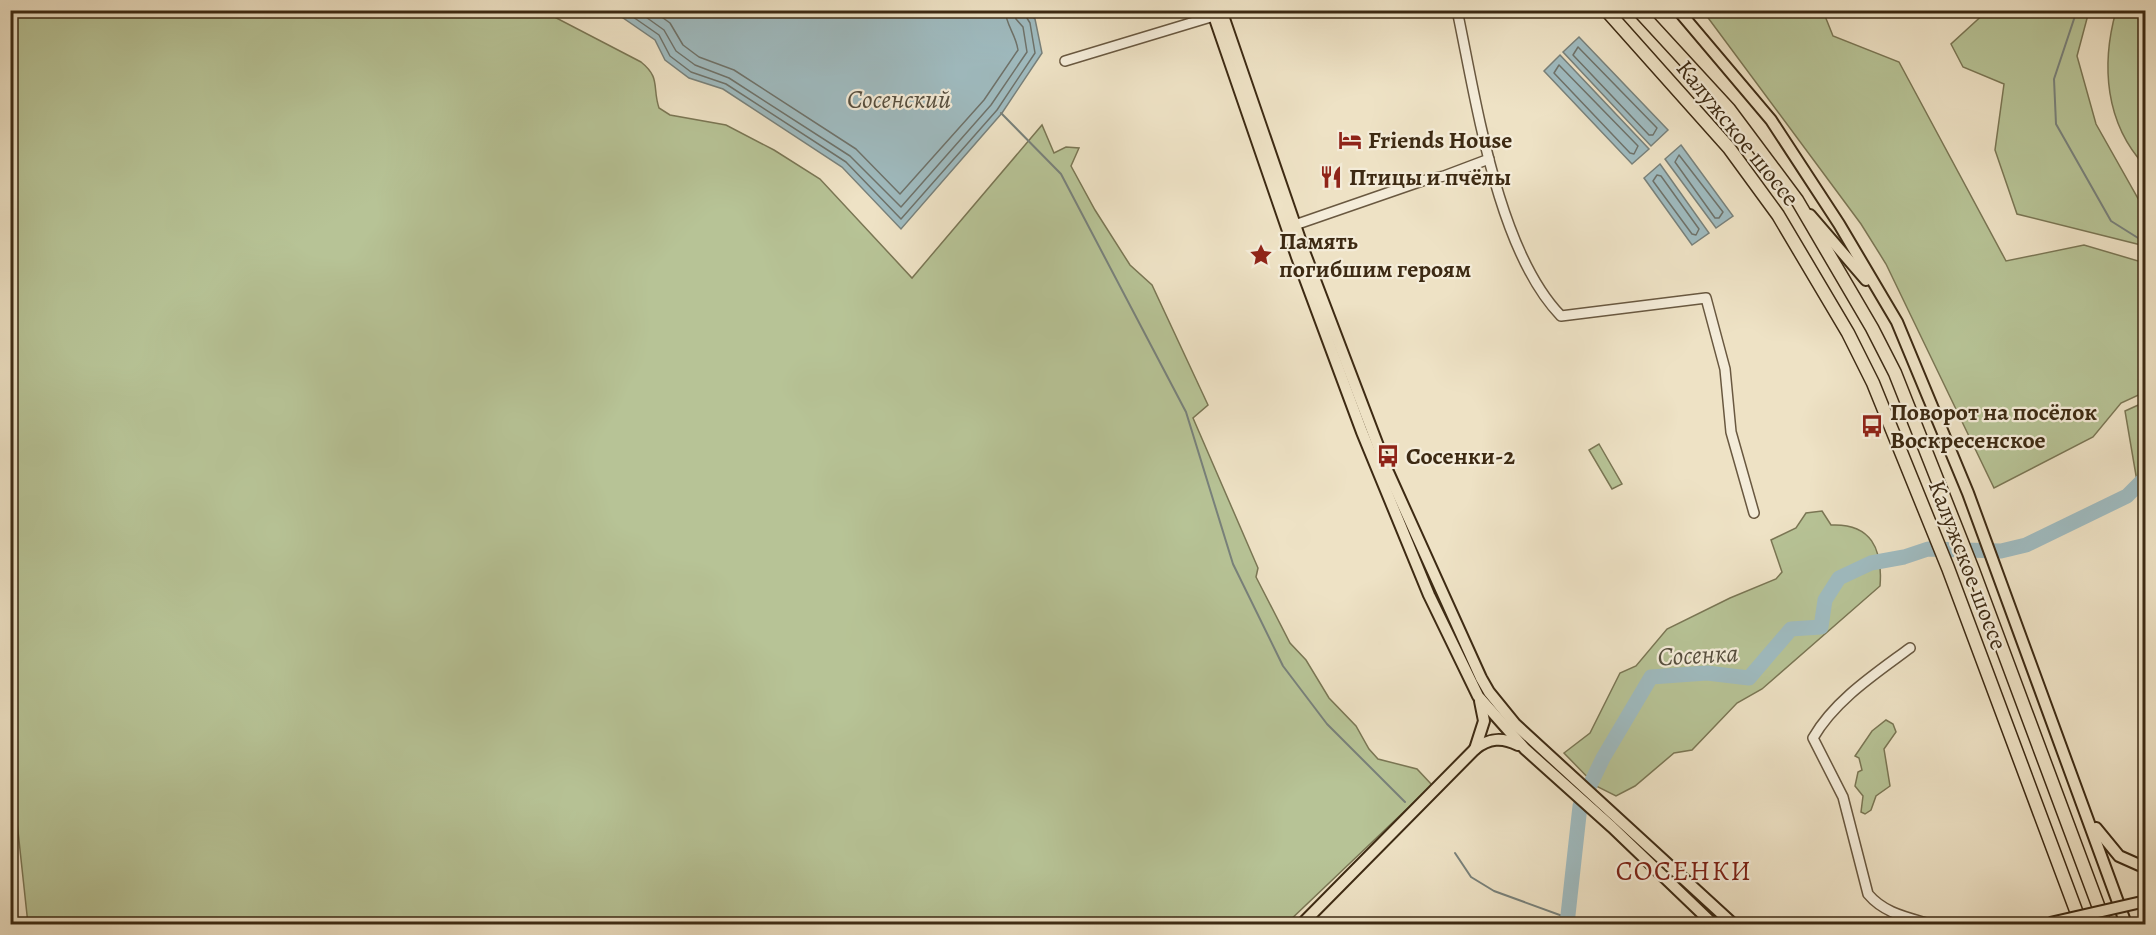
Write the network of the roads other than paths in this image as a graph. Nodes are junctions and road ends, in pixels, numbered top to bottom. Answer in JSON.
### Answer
{"nodes":[{"id":1,"x":1457,"y":10,"type":"edge"},
{"id":2,"x":1606,"y":10,"type":"edge"},
{"id":3,"x":1638,"y":10,"type":"edge"},
{"id":4,"x":1678,"y":10,"type":"edge"},
{"id":5,"x":1215,"y":12,"type":"edge"},
{"id":6,"x":1065,"y":61,"type":"dead end"},
{"id":7,"x":1489,"y":159,"type":"junction"},
{"id":8,"x":1797,"y":200,"type":"junction"},
{"id":9,"x":1290,"y":226,"type":"junction"},
{"id":10,"x":1886,"y":304,"type":"junction"},
{"id":11,"x":1754,"y":513,"type":"dead end"},
{"id":12,"x":1910,"y":648,"type":"dead end"},
{"id":13,"x":1478,"y":696,"type":"junction"},
{"id":14,"x":1475,"y":749,"type":"junction"},
{"id":15,"x":1525,"y":749,"type":"junction"},
{"id":16,"x":1567,"y":779,"type":"junction"},
{"id":17,"x":2089,"y":818,"type":"junction"},
{"id":18,"x":1616,"y":823,"type":"junction"},
{"id":19,"x":2145,"y":868,"type":"edge"},
{"id":20,"x":2145,"y":901,"type":"edge"},
{"id":21,"x":1302,"y":924,"type":"edge"},
{"id":22,"x":1713,"y":924,"type":"edge"},
{"id":23,"x":1733,"y":924,"type":"edge"},
{"id":24,"x":1930,"y":924,"type":"edge"},
{"id":25,"x":2046,"y":924,"type":"edge"},
{"id":26,"x":2081,"y":924,"type":"edge"},
{"id":27,"x":2105,"y":924,"type":"edge"},
{"id":28,"x":2126,"y":924,"type":"edge"}],
"edges":[{"from":1,"to":7,"type":"street"},
{"from":2,"to":26,"type":"highway","name":"Калужское шоссе"},
{"from":3,"to":8,"type":"highway","name":"Калужское шоссе"},
{"from":4,"to":10,"type":"main road"},
{"from":5,"to":6,"type":"street"},
{"from":5,"to":9,"type":"main road"},
{"from":7,"to":9,"type":"street"},
{"from":7,"to":11,"type":"street"},
{"from":8,"to":10,"type":"main road"},
{"from":8,"to":27,"type":"highway","name":"Калужское шоссе"},
{"from":9,"to":13,"type":"main road"},
{"from":9,"to":16,"type":"main road"},
{"from":10,"to":17,"type":"main road"},
{"from":12,"to":24,"type":"street"},
{"from":13,"to":14,"type":"main road"},
{"from":13,"to":15,"type":"main road"},
{"from":14,"to":15,"type":"main road"},
{"from":14,"to":21,"type":"main road"},
{"from":15,"to":16,"type":"main road"},
{"from":16,"to":18,"type":"main road"},
{"from":17,"to":19,"type":"main road"},
{"from":17,"to":28,"type":"main road"},
{"from":18,"to":22,"type":"main road"},
{"from":18,"to":23,"type":"main road"},
{"from":20,"to":25,"type":"main road","bridge":true}]}
